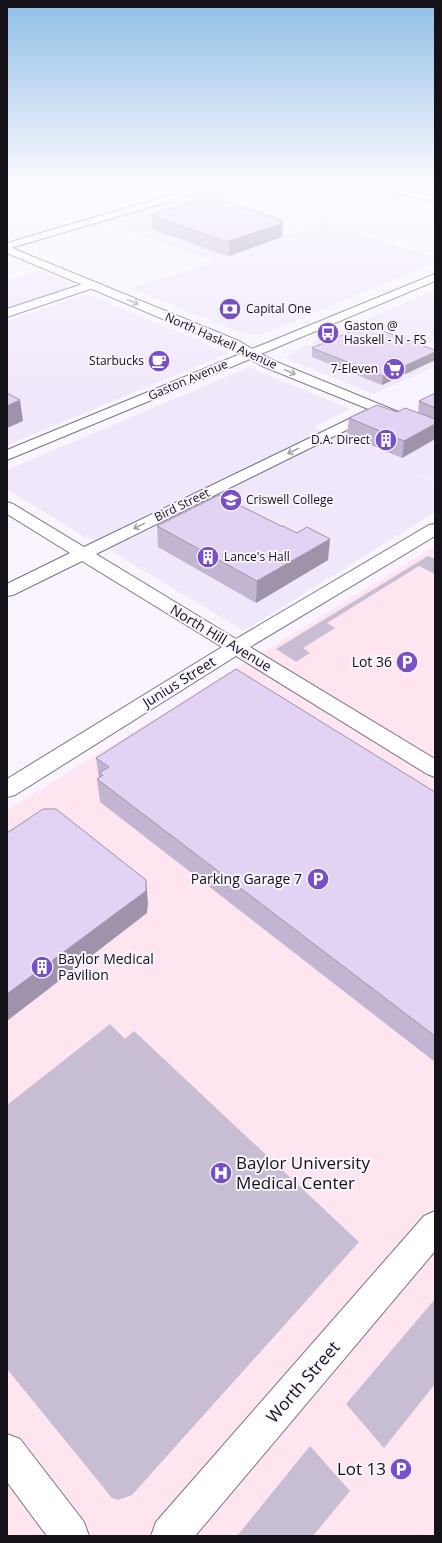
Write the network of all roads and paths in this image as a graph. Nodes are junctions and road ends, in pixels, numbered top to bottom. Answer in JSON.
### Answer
{"nodes":[{"id":1,"x":26,"y":257,"type":"edge"},
{"id":2,"x":435,"y":278,"type":"edge"},
{"id":3,"x":92,"y":285,"type":"junction"},
{"id":4,"x":7,"y":314,"type":"edge"},
{"id":5,"x":250,"y":354,"type":"junction"},
{"id":6,"x":379,"y":409,"type":"junction"},
{"id":7,"x":435,"y":432,"type":"edge"},
{"id":8,"x":7,"y":455,"type":"edge"},
{"id":9,"x":7,"y":507,"type":"edge"},
{"id":10,"x":435,"y":530,"type":"edge"},
{"id":11,"x":83,"y":554,"type":"junction"},
{"id":12,"x":7,"y":591,"type":"edge"},
{"id":13,"x":236,"y":647,"type":"junction"},
{"id":14,"x":435,"y":769,"type":"edge"},
{"id":15,"x":7,"y":789,"type":"edge"},
{"id":16,"x":435,"y":1227,"type":"edge"},
{"id":17,"x":7,"y":1452,"type":"edge"},
{"id":18,"x":70,"y":1536,"type":"edge"},
{"id":19,"x":170,"y":1536,"type":"edge"}],
"edges":[{"from":1,"to":3,"type":"street","name":"North Haskell Avenue"},
{"from":2,"to":5,"type":"street","name":"Gaston Avenue"},
{"from":3,"to":4,"type":"street"},
{"from":3,"to":5,"type":"street","name":"North Haskell Avenue","one_way":true},
{"from":5,"to":6,"type":"street","name":"North Haskell Avenue","one_way":true},
{"from":5,"to":8,"type":"street","name":"Gaston Avenue"},
{"from":6,"to":7,"type":"street","name":"North Haskell Avenue"},
{"from":6,"to":11,"type":"street","name":"Bird Street","one_way":true},
{"from":9,"to":11,"type":"street","name":"North Hill Avenue"},
{"from":10,"to":13,"type":"street","name":"Junius Street"},
{"from":11,"to":12,"type":"street","name":"Bird Street"},
{"from":11,"to":13,"type":"street","name":"North Hill Avenue"},
{"from":13,"to":14,"type":"street","name":"North Hill Avenue"},
{"from":13,"to":15,"type":"street","name":"Junius Street"},
{"from":16,"to":19,"type":"street","name":"Worth Street"},
{"from":17,"to":18,"type":"street"}]}
